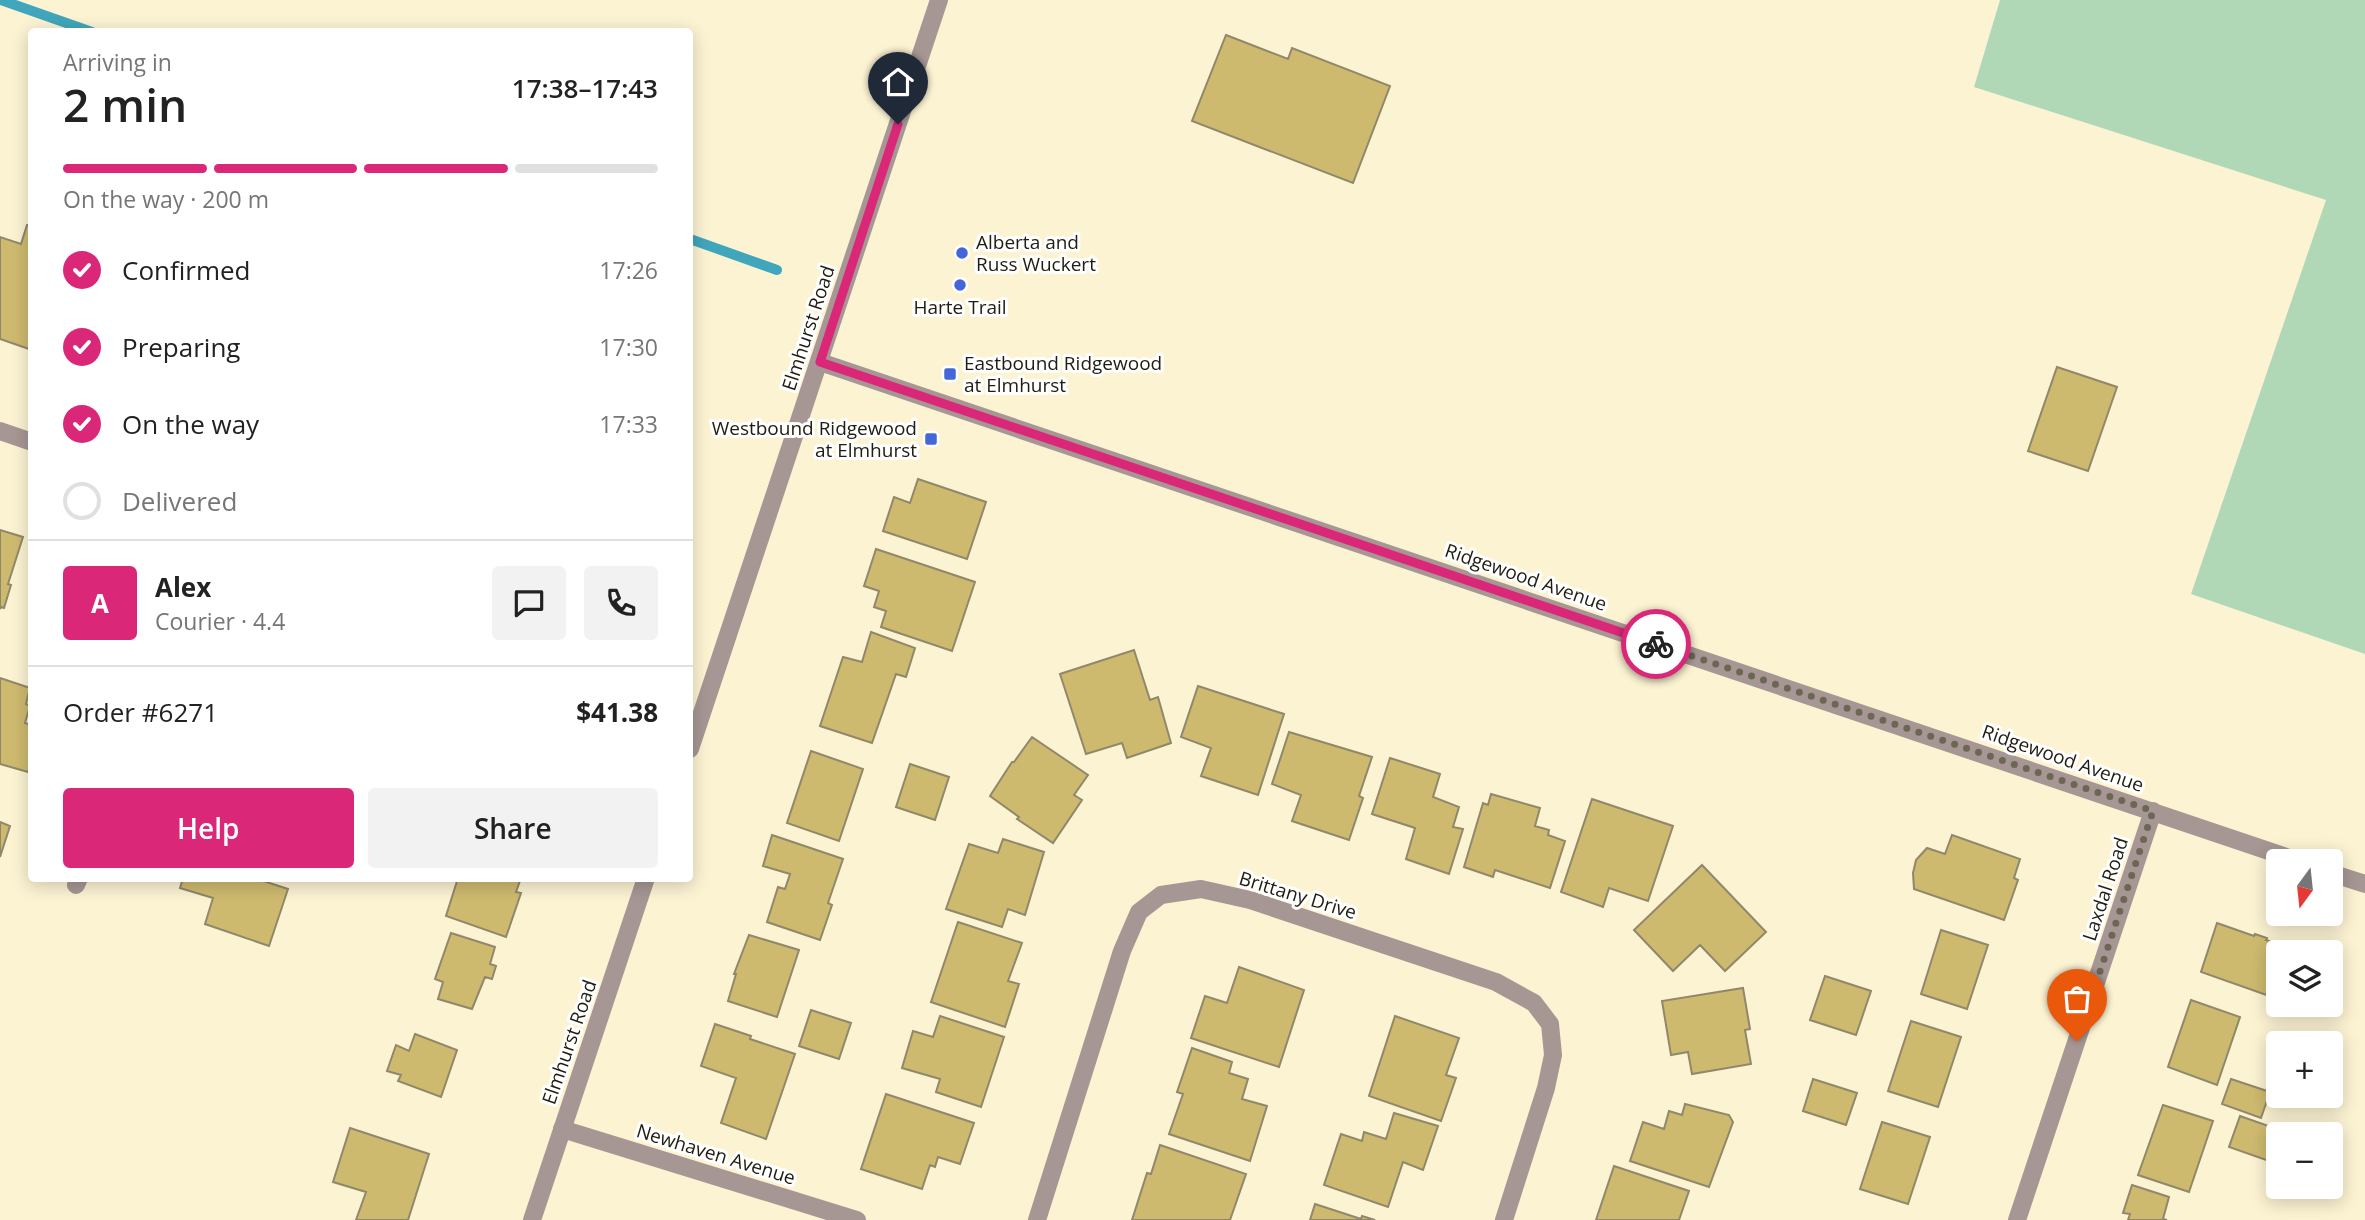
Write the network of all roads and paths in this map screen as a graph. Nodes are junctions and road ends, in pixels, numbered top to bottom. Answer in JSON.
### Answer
{"nodes":[{"id":1,"x":939,"y":0,"type":"edge"},
{"id":2,"x":820,"y":362,"type":"junction"},
{"id":3,"x":0,"y":431,"type":"edge"},
{"id":4,"x":28,"y":441,"type":"edge"},
{"id":5,"x":693,"y":740,"type":"edge"},
{"id":6,"x":2153,"y":811,"type":"junction"},
{"id":7,"x":2266,"y":850,"type":"edge"},
{"id":8,"x":2343,"y":877,"type":"edge"},
{"id":9,"x":645,"y":882,"type":"edge"},
{"id":10,"x":2365,"y":884,"type":"edge"},
{"id":11,"x":562,"y":1129,"type":"junction"},
{"id":12,"x":532,"y":1220,"type":"edge"},
{"id":13,"x":857,"y":1220,"type":"edge"},
{"id":14,"x":1037,"y":1220,"type":"edge"},
{"id":15,"x":1504,"y":1220,"type":"edge"},
{"id":16,"x":2017,"y":1220,"type":"edge"}],
"edges":[{"from":1,"to":2,"type":"street","name":"Elmhurst Road"},
{"from":2,"to":5,"type":"street","name":"Elmhurst Road"},
{"from":2,"to":6,"type":"street","name":"Ridgewood Avenue"},
{"from":3,"to":4,"type":"street"},
{"from":6,"to":7,"type":"street","name":"Ridgewood Avenue"},
{"from":6,"to":16,"type":"street","name":"Laxdal Road"},
{"from":8,"to":10,"type":"street"},
{"from":9,"to":11,"type":"street","name":"Elmhurst Road"},
{"from":11,"to":12,"type":"street","name":"Elmhurst Road"},
{"from":11,"to":13,"type":"street","name":"Newhaven Avenue"},
{"from":14,"to":15,"type":"street","name":"Brittany Drive"}]}
